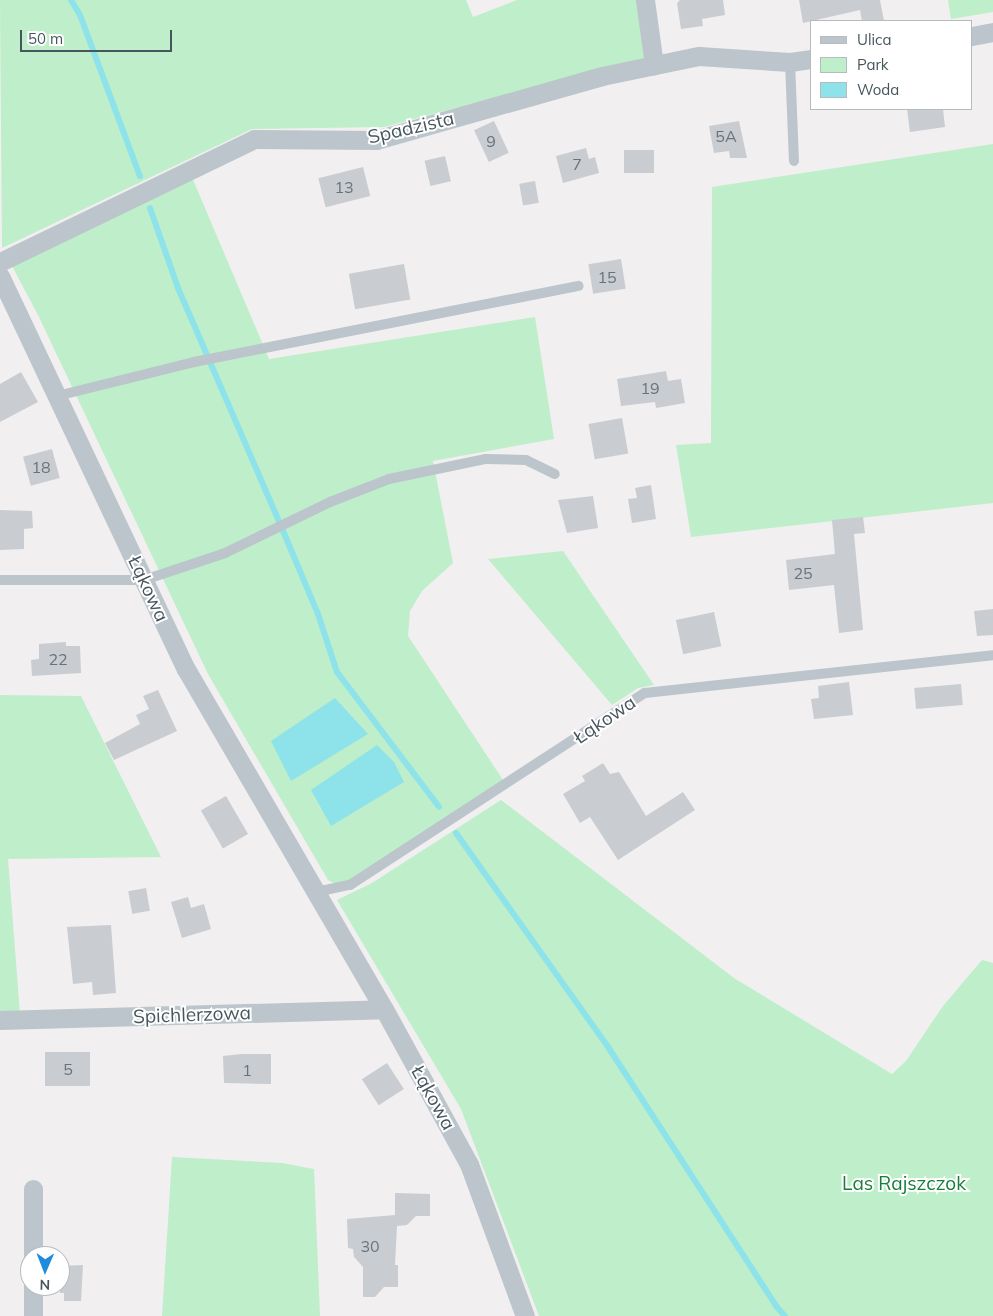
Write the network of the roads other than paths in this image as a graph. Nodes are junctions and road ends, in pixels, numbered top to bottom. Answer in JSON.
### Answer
{"nodes":[{"id":1,"x":645,"y":0,"type":"edge"},
{"id":2,"x":993,"y":32,"type":"edge"},
{"id":3,"x":973,"y":36,"type":"edge"},
{"id":4,"x":810,"y":59,"type":"edge"},
{"id":5,"x":790,"y":62,"type":"junction"},
{"id":6,"x":654,"y":66,"type":"junction"},
{"id":7,"x":794,"y":161,"type":"dead end"},
{"id":8,"x":0,"y":262,"type":"edge"},
{"id":9,"x":0,"y":276,"type":"edge"},
{"id":10,"x":580,"y":286,"type":"dead end"},
{"id":11,"x":57,"y":396,"type":"junction"},
{"id":12,"x":555,"y":474,"type":"dead end"},
{"id":13,"x":0,"y":580,"type":"edge"},
{"id":14,"x":144,"y":580,"type":"junction"},
{"id":15,"x":993,"y":655,"type":"edge"},
{"id":16,"x":316,"y":892,"type":"junction"},
{"id":17,"x":384,"y":1008,"type":"junction"},
{"id":18,"x":0,"y":1020,"type":"edge"},
{"id":19,"x":33,"y":1189,"type":"dead end"},
{"id":20,"x":33,"y":1246,"type":"edge"},
{"id":21,"x":33,"y":1296,"type":"edge"},
{"id":22,"x":33,"y":1316,"type":"edge"},
{"id":23,"x":525,"y":1316,"type":"edge"}],
"edges":[{"from":1,"to":6,"type":"street"},
{"from":2,"to":3,"type":"street"},
{"from":4,"to":5,"type":"street","name":"Spadzista"},
{"from":5,"to":6,"type":"street","name":"Spadzista"},
{"from":5,"to":7,"type":"lane"},
{"from":6,"to":8,"type":"street","name":"Spadzista"},
{"from":9,"to":11,"type":"street","name":"Łąkowa"},
{"from":10,"to":11,"type":"lane"},
{"from":11,"to":14,"type":"street","name":"Łąkowa"},
{"from":12,"to":14,"type":"lane"},
{"from":13,"to":14,"type":"lane"},
{"from":14,"to":16,"type":"street","name":"Łąkowa"},
{"from":15,"to":16,"type":"lane","name":"Łąkowa"},
{"from":16,"to":17,"type":"street","name":"Łąkowa"},
{"from":17,"to":18,"type":"street","name":"Spichlerzowa"},
{"from":17,"to":23,"type":"street","name":"Łąkowa"},
{"from":19,"to":20,"type":"street"},
{"from":21,"to":22,"type":"street"}]}
